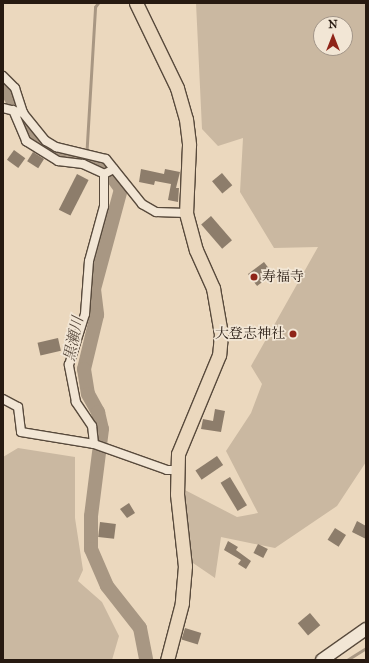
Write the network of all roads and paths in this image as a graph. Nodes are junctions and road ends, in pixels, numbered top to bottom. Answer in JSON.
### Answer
{"nodes":[{"id":1,"x":136,"y":3,"type":"edge"},
{"id":2,"x":3,"y":76,"type":"edge"},
{"id":3,"x":3,"y":108,"type":"edge"},
{"id":4,"x":12,"y":110,"type":"junction"},
{"id":5,"x":24,"y":113,"type":"junction"},
{"id":6,"x":109,"y":171,"type":"junction"},
{"id":7,"x":186,"y":213,"type":"junction"},
{"id":8,"x":3,"y":399,"type":"edge"},
{"id":9,"x":99,"y":446,"type":"junction"},
{"id":10,"x":176,"y":470,"type":"junction"},
{"id":11,"x":366,"y":629,"type":"edge"},
{"id":12,"x":167,"y":660,"type":"edge"},
{"id":13,"x":322,"y":660,"type":"edge"}],
"edges":[{"from":1,"to":7,"type":"main road"},
{"from":2,"to":5,"type":"street"},
{"from":3,"to":4,"type":"street"},
{"from":4,"to":5,"type":"street"},
{"from":4,"to":6,"type":"street"},
{"from":5,"to":6,"type":"street"},
{"from":6,"to":7,"type":"street"},
{"from":6,"to":9,"type":"street"},
{"from":7,"to":10,"type":"main road"},
{"from":8,"to":9,"type":"street"},
{"from":9,"to":10,"type":"street"},
{"from":10,"to":12,"type":"main road"},
{"from":11,"to":13,"type":"main road"}]}
